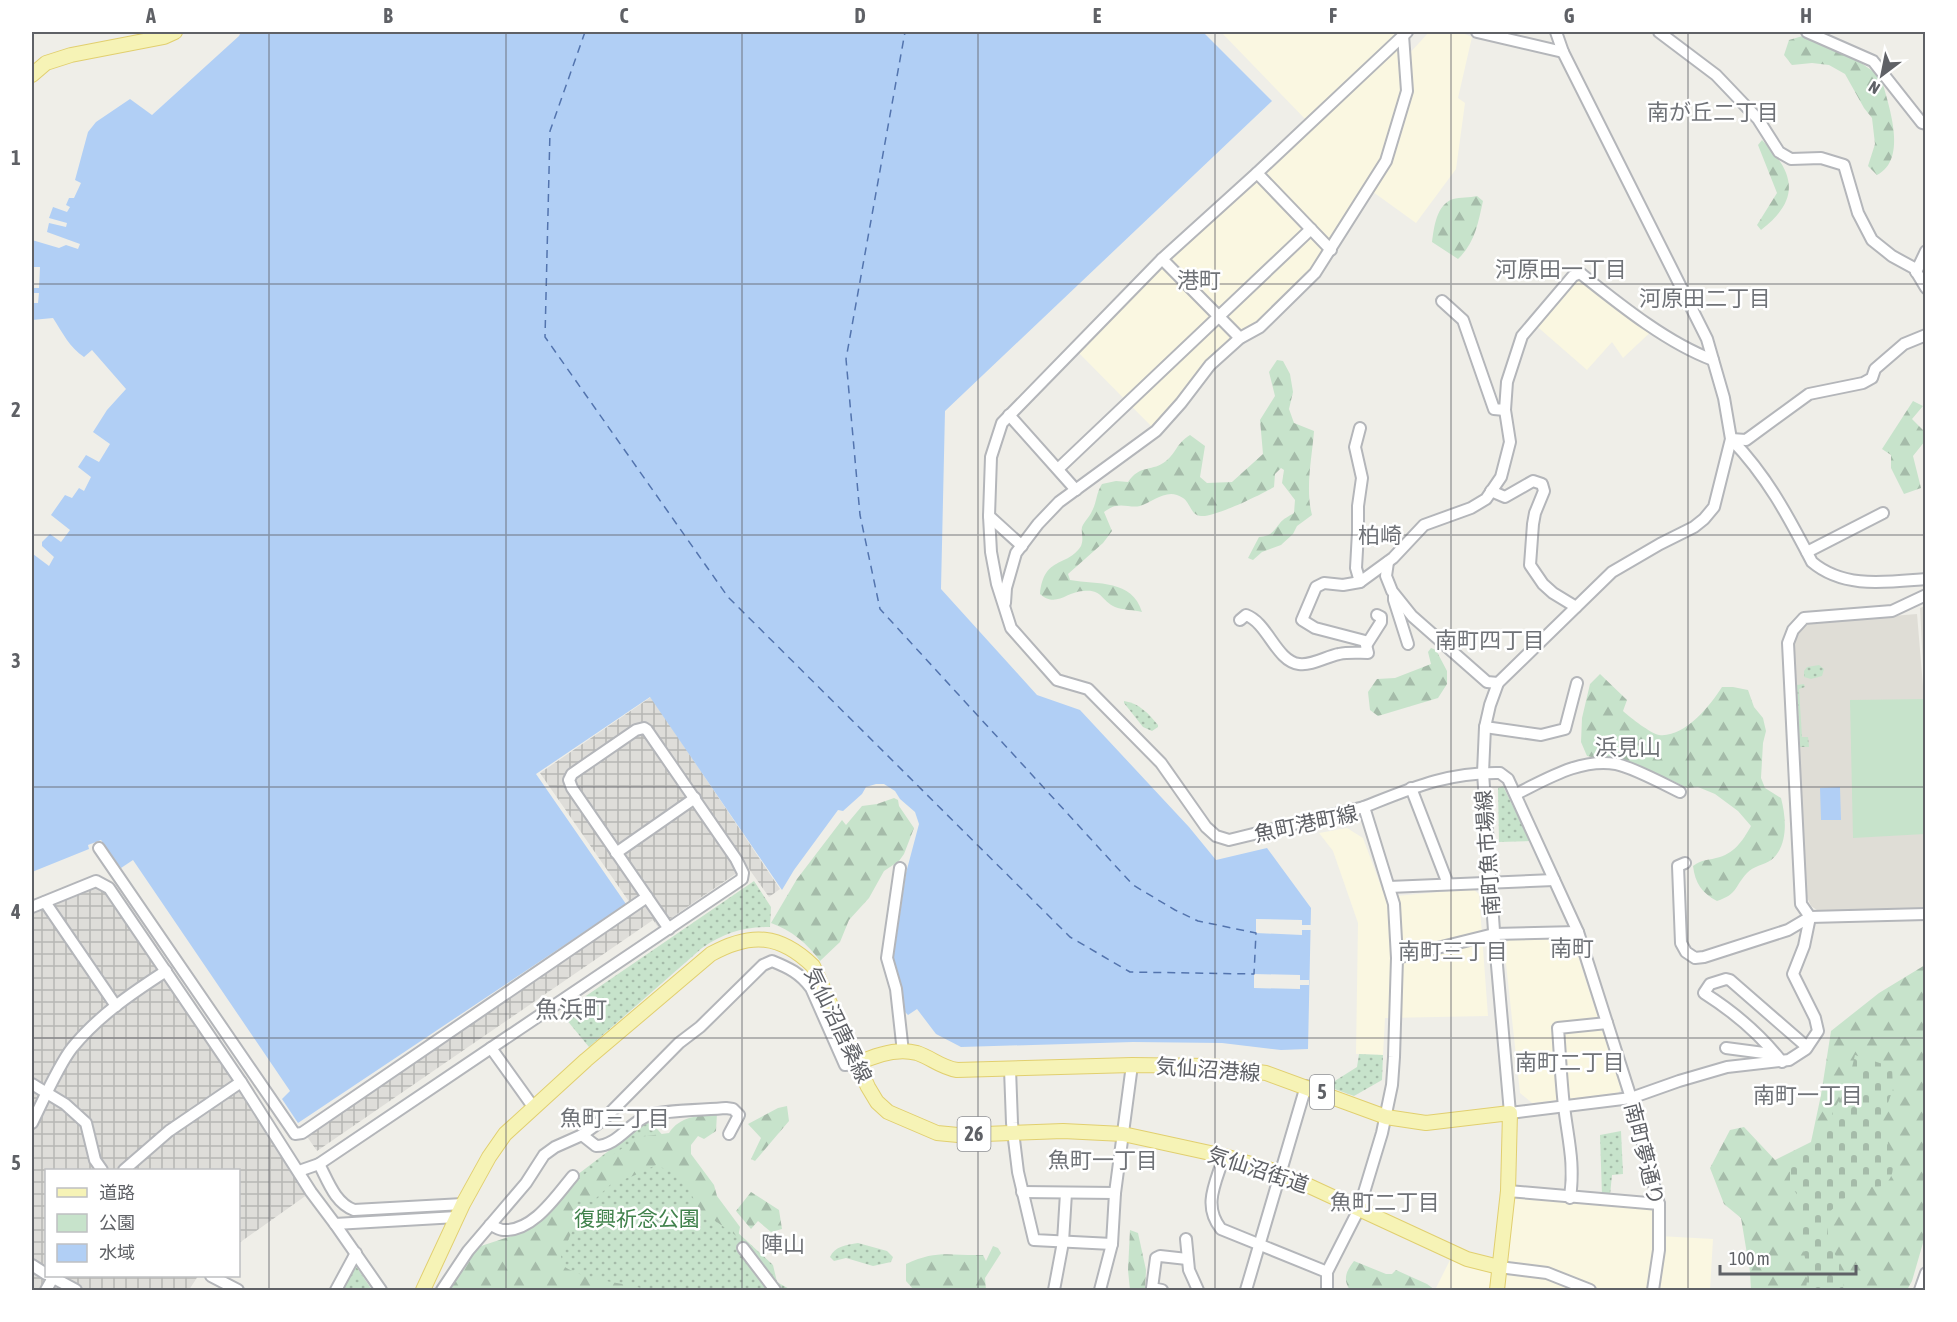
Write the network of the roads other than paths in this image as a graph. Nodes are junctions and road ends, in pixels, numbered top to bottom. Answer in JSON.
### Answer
{"nodes":[{"id":1,"x":175,"y":32,"type":"edge"},
{"id":2,"x":1477,"y":32,"type":"edge"},
{"id":3,"x":1556,"y":32,"type":"edge"},
{"id":4,"x":1659,"y":32,"type":"edge"},
{"id":5,"x":1807,"y":32,"type":"edge"},
{"id":6,"x":1405,"y":33,"type":"edge"},
{"id":7,"x":1563,"y":52,"type":"junction"},
{"id":8,"x":32,"y":75,"type":"edge"},
{"id":9,"x":1926,"y":124,"type":"edge"},
{"id":10,"x":1257,"y":173,"type":"junction"},
{"id":11,"x":1311,"y":229,"type":"junction"},
{"id":12,"x":1331,"y":250,"type":"junction"},
{"id":13,"x":1926,"y":251,"type":"edge"},
{"id":14,"x":1162,"y":260,"type":"junction"},
{"id":15,"x":1916,"y":272,"type":"junction"},
{"id":16,"x":1926,"y":288,"type":"edge"},
{"id":17,"x":1442,"y":302,"type":"dead end"},
{"id":18,"x":1219,"y":317,"type":"junction"},
{"id":19,"x":1926,"y":335,"type":"edge"},
{"id":20,"x":1240,"y":338,"type":"junction"},
{"id":21,"x":1713,"y":360,"type":"junction"},
{"id":22,"x":1505,"y":410,"type":"junction"},
{"id":23,"x":1009,"y":415,"type":"junction"},
{"id":24,"x":1360,"y":428,"type":"dead end"},
{"id":25,"x":1731,"y":439,"type":"junction"},
{"id":26,"x":1058,"y":469,"type":"junction"},
{"id":27,"x":1076,"y":490,"type":"junction"},
{"id":28,"x":1491,"y":491,"type":"junction"},
{"id":29,"x":1883,"y":513,"type":"dead end"},
{"id":30,"x":989,"y":516,"type":"junction"},
{"id":31,"x":1022,"y":546,"type":"junction"},
{"id":32,"x":1807,"y":552,"type":"junction"},
{"id":33,"x":1388,"y":562,"type":"junction"},
{"id":34,"x":1926,"y":579,"type":"edge"},
{"id":35,"x":1360,"y":582,"type":"junction"},
{"id":36,"x":1395,"y":594,"type":"junction"},
{"id":37,"x":1926,"y":595,"type":"edge"},
{"id":38,"x":1576,"y":607,"type":"junction"},
{"id":39,"x":1005,"y":612,"type":"junction"},
{"id":40,"x":1377,"y":615,"type":"dead end"},
{"id":41,"x":1240,"y":620,"type":"dead end"},
{"id":42,"x":1367,"y":644,"type":"junction"},
{"id":43,"x":1408,"y":644,"type":"dead end"},
{"id":44,"x":1498,"y":683,"type":"junction"},
{"id":45,"x":1577,"y":683,"type":"dead end"},
{"id":46,"x":1485,"y":727,"type":"junction"},
{"id":47,"x":1483,"y":773,"type":"junction"},
{"id":48,"x":1411,"y":788,"type":"junction"},
{"id":49,"x":1680,"y":792,"type":"dead end"},
{"id":50,"x":1516,"y":794,"type":"junction"},
{"id":51,"x":694,"y":798,"type":"junction"},
{"id":52,"x":1365,"y":807,"type":"junction"},
{"id":53,"x":99,"y":848,"type":"dead end"},
{"id":54,"x":616,"y":853,"type":"junction"},
{"id":55,"x":1685,"y":863,"type":"dead end"},
{"id":56,"x":900,"y":868,"type":"dead end"},
{"id":57,"x":1554,"y":880,"type":"junction"},
{"id":58,"x":1491,"y":882,"type":"junction"},
{"id":59,"x":1448,"y":884,"type":"junction"},
{"id":60,"x":1389,"y":887,"type":"junction"},
{"id":61,"x":647,"y":897,"type":"junction"},
{"id":62,"x":45,"y":902,"type":"junction"},
{"id":63,"x":32,"y":908,"type":"edge"},
{"id":64,"x":1926,"y":914,"type":"edge"},
{"id":65,"x":1810,"y":917,"type":"junction"},
{"id":66,"x":669,"y":929,"type":"junction"},
{"id":67,"x":1578,"y":932,"type":"junction"},
{"id":68,"x":1494,"y":934,"type":"junction"},
{"id":69,"x":1397,"y":958,"type":"junction"},
{"id":70,"x":166,"y":971,"type":"junction"},
{"id":71,"x":116,"y":1006,"type":"junction"},
{"id":72,"x":1607,"y":1023,"type":"junction"},
{"id":73,"x":1808,"y":1047,"type":"junction"},
{"id":74,"x":491,"y":1048,"type":"junction"},
{"id":75,"x":1726,"y":1048,"type":"dead end"},
{"id":76,"x":903,"y":1052,"type":"junction"},
{"id":77,"x":1782,"y":1062,"type":"junction"},
{"id":78,"x":857,"y":1064,"type":"junction"},
{"id":79,"x":1132,"y":1065,"type":"junction"},
{"id":80,"x":1010,"y":1070,"type":"junction"},
{"id":81,"x":241,"y":1082,"type":"junction"},
{"id":82,"x":32,"y":1084,"type":"edge"},
{"id":83,"x":1306,"y":1086,"type":"junction"},
{"id":84,"x":48,"y":1092,"type":"junction"},
{"id":85,"x":1631,"y":1098,"type":"junction"},
{"id":86,"x":1564,"y":1106,"type":"junction"},
{"id":87,"x":534,"y":1108,"type":"junction"},
{"id":88,"x":1510,"y":1113,"type":"junction"},
{"id":89,"x":1386,"y":1117,"type":"junction"},
{"id":90,"x":32,"y":1122,"type":"edge"},
{"id":91,"x":1013,"y":1133,"type":"junction"},
{"id":92,"x":729,"y":1134,"type":"dead end"},
{"id":93,"x":1123,"y":1134,"type":"junction"},
{"id":94,"x":582,"y":1135,"type":"junction"},
{"id":95,"x":1224,"y":1156,"type":"junction"},
{"id":96,"x":319,"y":1164,"type":"junction"},
{"id":97,"x":101,"y":1169,"type":"edge"},
{"id":98,"x":125,"y":1169,"type":"edge"},
{"id":99,"x":299,"y":1171,"type":"junction"},
{"id":100,"x":1281,"y":1173,"type":"junction"},
{"id":101,"x":573,"y":1176,"type":"dead end"},
{"id":102,"x":1508,"y":1191,"type":"junction"},
{"id":103,"x":1022,"y":1192,"type":"junction"},
{"id":104,"x":1066,"y":1193,"type":"junction"},
{"id":105,"x":1115,"y":1193,"type":"junction"},
{"id":106,"x":1570,"y":1198,"type":"junction"},
{"id":107,"x":1659,"y":1204,"type":"junction"},
{"id":108,"x":1359,"y":1209,"type":"junction"},
{"id":109,"x":460,"y":1211,"type":"junction"},
{"id":110,"x":336,"y":1224,"type":"junction"},
{"id":111,"x":490,"y":1225,"type":"junction"},
{"id":112,"x":1186,"y":1239,"type":"dead end"},
{"id":113,"x":1063,"y":1242,"type":"junction"},
{"id":114,"x":1112,"y":1244,"type":"junction"},
{"id":115,"x":1260,"y":1244,"type":"junction"},
{"id":116,"x":743,"y":1248,"type":"dead end"},
{"id":117,"x":356,"y":1253,"type":"junction"},
{"id":118,"x":1187,"y":1259,"type":"junction"},
{"id":119,"x":1499,"y":1267,"type":"junction"},
{"id":120,"x":1327,"y":1272,"type":"junction"},
{"id":121,"x":1926,"y":1273,"type":"edge"},
{"id":122,"x":54,"y":1277,"type":"edge"},
{"id":123,"x":215,"y":1277,"type":"edge"},
{"id":124,"x":76,"y":1290,"type":"edge"},
{"id":125,"x":238,"y":1290,"type":"edge"},
{"id":126,"x":336,"y":1290,"type":"edge"},
{"id":127,"x":381,"y":1290,"type":"edge"},
{"id":128,"x":423,"y":1290,"type":"edge"},
{"id":129,"x":442,"y":1290,"type":"edge"},
{"id":130,"x":775,"y":1290,"type":"edge"},
{"id":131,"x":1054,"y":1290,"type":"edge"},
{"id":132,"x":1100,"y":1290,"type":"edge"},
{"id":133,"x":1162,"y":1290,"type":"edge"},
{"id":134,"x":1198,"y":1290,"type":"edge"},
{"id":135,"x":1246,"y":1290,"type":"edge"},
{"id":136,"x":1327,"y":1290,"type":"edge"},
{"id":137,"x":1497,"y":1290,"type":"edge"},
{"id":138,"x":1590,"y":1290,"type":"edge"},
{"id":139,"x":1653,"y":1290,"type":"edge"},
{"id":140,"x":1920,"y":1290,"type":"edge"}],
"edges":[{"from":1,"to":8,"type":"main road"},
{"from":2,"to":7,"type":"street"},
{"from":3,"to":7,"type":"street"},
{"from":4,"to":15,"type":"street"},
{"from":5,"to":9,"type":"street"},
{"from":6,"to":10,"type":"street"},
{"from":6,"to":12,"type":"street"},
{"from":7,"to":21,"type":"street"},
{"from":10,"to":11,"type":"street"},
{"from":10,"to":14,"type":"street"},
{"from":11,"to":12,"type":"street"},
{"from":11,"to":18,"type":"street"},
{"from":12,"to":20,"type":"street"},
{"from":13,"to":15,"type":"street"},
{"from":14,"to":18,"type":"street"},
{"from":14,"to":23,"type":"street"},
{"from":15,"to":16,"type":"street"},
{"from":17,"to":22,"type":"street"},
{"from":18,"to":20,"type":"street"},
{"from":18,"to":26,"type":"street"},
{"from":19,"to":25,"type":"street"},
{"from":20,"to":27,"type":"street"},
{"from":21,"to":22,"type":"street"},
{"from":21,"to":25,"type":"street"},
{"from":22,"to":28,"type":"street"},
{"from":23,"to":26,"type":"street"},
{"from":23,"to":30,"type":"street"},
{"from":24,"to":35,"type":"street"},
{"from":25,"to":32,"type":"street"},
{"from":25,"to":38,"type":"street"},
{"from":26,"to":27,"type":"street"},
{"from":27,"to":31,"type":"street"},
{"from":28,"to":33,"type":"street"},
{"from":28,"to":38,"type":"street"},
{"from":29,"to":32,"type":"street"},
{"from":30,"to":31,"type":"street"},
{"from":30,"to":39,"type":"street"},
{"from":31,"to":39,"type":"street"},
{"from":32,"to":34,"type":"street"},
{"from":33,"to":35,"type":"street"},
{"from":33,"to":36,"type":"street"},
{"from":35,"to":42,"type":"street"},
{"from":36,"to":43,"type":"street"},
{"from":36,"to":44,"type":"street"},
{"from":37,"to":65,"type":"street"},
{"from":38,"to":44,"type":"street"},
{"from":39,"to":52,"type":"street","name":"魚町港町線"},
{"from":40,"to":42,"type":"street"},
{"from":41,"to":42,"type":"street"},
{"from":44,"to":46,"type":"street","name":"南町魚市場線"},
{"from":45,"to":46,"type":"street"},
{"from":46,"to":47,"type":"street","name":"南町魚市場線"},
{"from":47,"to":48,"type":"street"},
{"from":47,"to":50,"type":"street","name":"南町夢通り"},
{"from":47,"to":58,"type":"street","name":"南町魚市場線"},
{"from":48,"to":52,"type":"street"},
{"from":48,"to":59,"type":"street"},
{"from":49,"to":50,"type":"street"},
{"from":50,"to":57,"type":"street","name":"南町夢通り"},
{"from":51,"to":54,"type":"street"},
{"from":51,"to":54,"type":"street"},
{"from":51,"to":66,"type":"street"},
{"from":52,"to":60,"type":"street","name":"魚町港町線"},
{"from":53,"to":61,"type":"street"},
{"from":54,"to":61,"type":"street"},
{"from":55,"to":65,"type":"street"},
{"from":56,"to":76,"type":"street"},
{"from":57,"to":58,"type":"street"},
{"from":57,"to":67,"type":"street","name":"南町夢通り"},
{"from":58,"to":59,"type":"street"},
{"from":58,"to":68,"type":"street","name":"南町魚市場線"},
{"from":59,"to":60,"type":"street"},
{"from":60,"to":69,"type":"street","name":"魚町港町線"},
{"from":61,"to":66,"type":"street"},
{"from":62,"to":63,"type":"street"},
{"from":62,"to":70,"type":"street"},
{"from":62,"to":71,"type":"street"},
{"from":64,"to":65,"type":"street"},
{"from":65,"to":73,"type":"street"},
{"from":66,"to":74,"type":"street"},
{"from":67,"to":68,"type":"street"},
{"from":67,"to":72,"type":"street","name":"南町夢通り"},
{"from":68,"to":69,"type":"street"},
{"from":68,"to":88,"type":"street","name":"南町魚市場線"},
{"from":69,"to":89,"type":"street","name":"魚町港町線"},
{"from":70,"to":71,"type":"street"},
{"from":70,"to":81,"type":"street"},
{"from":71,"to":84,"type":"street"},
{"from":72,"to":85,"type":"street","name":"南町夢通り"},
{"from":72,"to":86,"type":"street"},
{"from":73,"to":77,"type":"street"},
{"from":73,"to":77,"type":"street"},
{"from":74,"to":87,"type":"street"},
{"from":74,"to":96,"type":"street"},
{"from":75,"to":77,"type":"street"},
{"from":76,"to":78,"type":"main road","name":"気仙沼港線","number":"5"},
{"from":76,"to":80,"type":"main road","name":"気仙沼港線","number":"5"},
{"from":77,"to":85,"type":"street"},
{"from":78,"to":87,"type":"main road","name":"気仙沼唐桑線","number":"26"},
{"from":78,"to":91,"type":"main road","name":"気仙沼唐桑線","number":"26"},
{"from":78,"to":94,"type":"street"},
{"from":79,"to":80,"type":"main road","name":"気仙沼港線","number":"5"},
{"from":79,"to":83,"type":"main road","name":"気仙沼港線","number":"5"},
{"from":79,"to":93,"type":"street"},
{"from":80,"to":91,"type":"street"},
{"from":81,"to":98,"type":"street"},
{"from":81,"to":99,"type":"street"},
{"from":82,"to":84,"type":"street"},
{"from":83,"to":89,"type":"main road","name":"気仙沼港線","number":"5"},
{"from":83,"to":100,"type":"street"},
{"from":84,"to":90,"type":"street"},
{"from":84,"to":97,"type":"street"},
{"from":85,"to":86,"type":"street"},
{"from":85,"to":107,"type":"street","name":"南町夢通り"},
{"from":86,"to":88,"type":"street"},
{"from":86,"to":106,"type":"street"},
{"from":87,"to":109,"type":"main road","name":"気仙沼唐桑線","number":"26"},
{"from":88,"to":89,"type":"main road","name":"気仙沼港線","number":"5"},
{"from":88,"to":102,"type":"main road"},
{"from":89,"to":108,"type":"street","name":"魚町港町線"},
{"from":91,"to":93,"type":"main road","name":"気仙沼唐桑線","number":"26"},
{"from":91,"to":103,"type":"street"},
{"from":92,"to":94,"type":"street"},
{"from":93,"to":95,"type":"main road","name":"気仙沼街道","number":"26"},
{"from":93,"to":105,"type":"street"},
{"from":94,"to":111,"type":"street"},
{"from":95,"to":100,"type":"main road","name":"気仙沼街道","number":"26"},
{"from":95,"to":115,"type":"street"},
{"from":96,"to":99,"type":"street"},
{"from":96,"to":109,"type":"street"},
{"from":99,"to":110,"type":"street"},
{"from":100,"to":108,"type":"main road","name":"気仙沼街道","number":"26"},
{"from":100,"to":115,"type":"street"},
{"from":101,"to":111,"type":"street"},
{"from":102,"to":106,"type":"street"},
{"from":102,"to":119,"type":"main road"},
{"from":103,"to":104,"type":"street"},
{"from":103,"to":113,"type":"street"},
{"from":104,"to":105,"type":"street"},
{"from":104,"to":113,"type":"street"},
{"from":105,"to":114,"type":"street"},
{"from":106,"to":107,"type":"street"},
{"from":107,"to":139,"type":"street","name":"南町夢通り"},
{"from":108,"to":119,"type":"main road","name":"気仙沼街道","number":"26"},
{"from":108,"to":120,"type":"street","name":"魚町港町線"},
{"from":109,"to":110,"type":"street"},
{"from":109,"to":128,"type":"main road","name":"気仙沼唐桑線","number":"26"},
{"from":110,"to":117,"type":"street"},
{"from":111,"to":129,"type":"street"},
{"from":112,"to":118,"type":"street"},
{"from":113,"to":114,"type":"street"},
{"from":113,"to":131,"type":"street"},
{"from":114,"to":132,"type":"street"},
{"from":115,"to":120,"type":"street"},
{"from":115,"to":135,"type":"street"},
{"from":116,"to":130,"type":"street"},
{"from":117,"to":126,"type":"street"},
{"from":117,"to":127,"type":"street"},
{"from":118,"to":133,"type":"street"},
{"from":118,"to":134,"type":"street"},
{"from":119,"to":137,"type":"main road"},
{"from":119,"to":138,"type":"street"},
{"from":120,"to":136,"type":"street"},
{"from":121,"to":140,"type":"street"},
{"from":122,"to":124,"type":"street"},
{"from":123,"to":125,"type":"street"}]}
